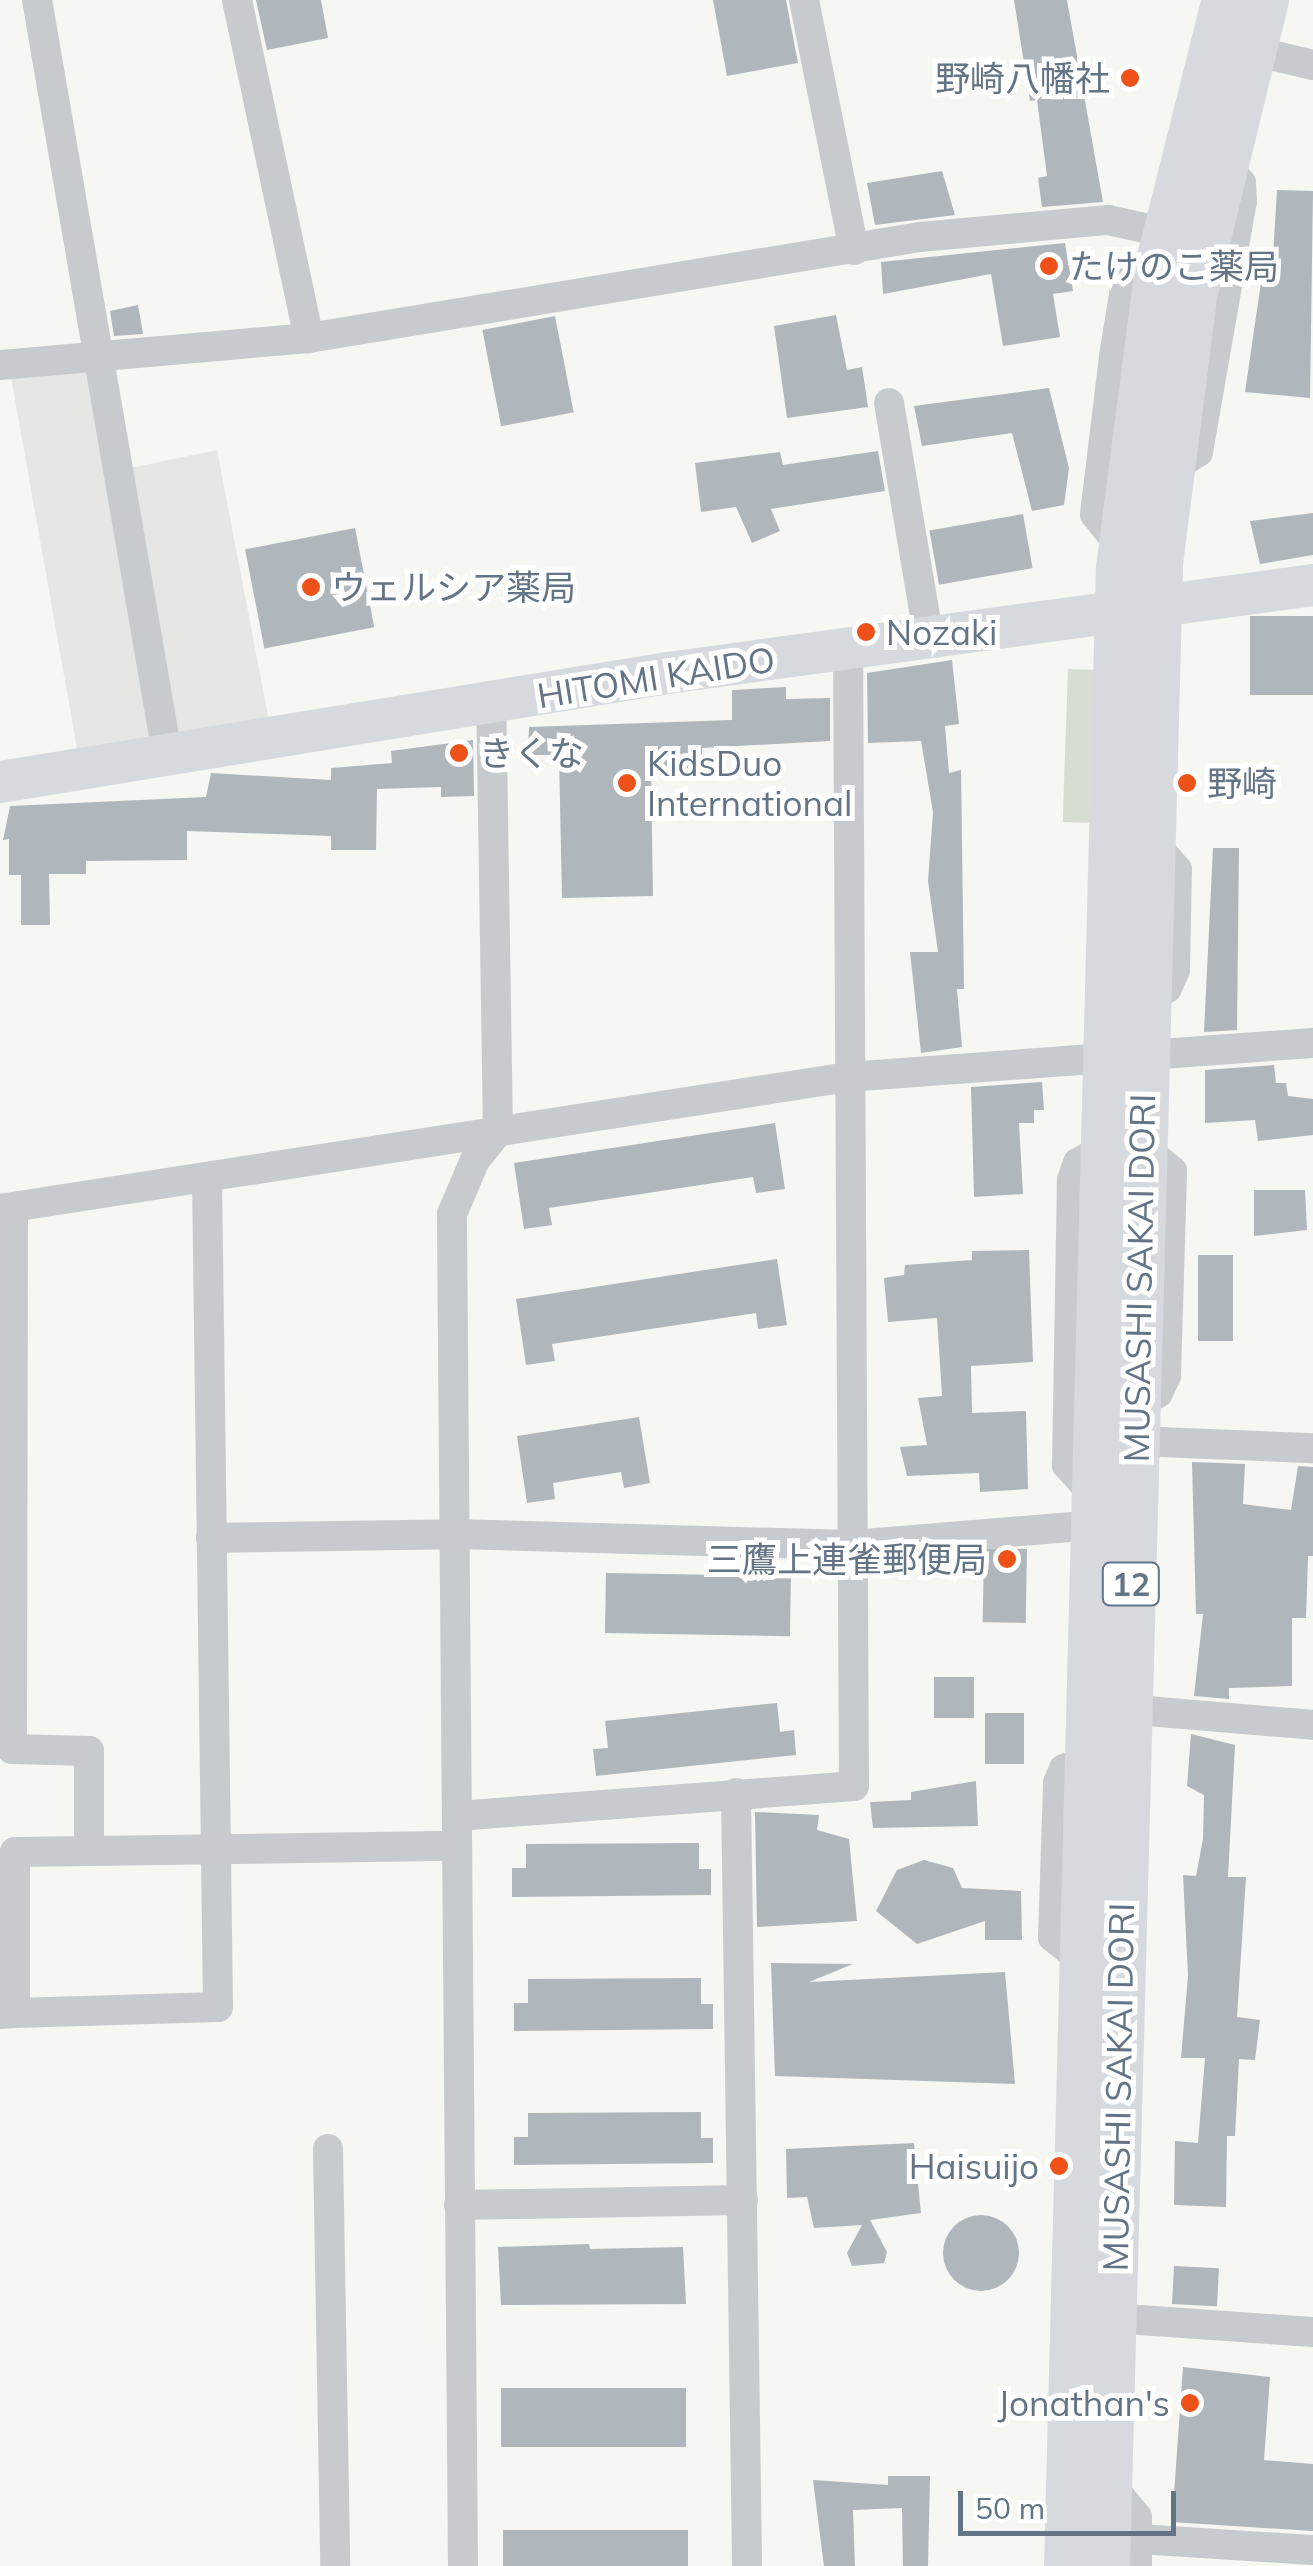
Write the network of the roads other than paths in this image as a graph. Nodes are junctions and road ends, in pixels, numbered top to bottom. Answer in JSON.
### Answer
{"nodes":[{"id":1,"x":38,"y":0,"type":"edge"},
{"id":2,"x":237,"y":0,"type":"edge"},
{"id":3,"x":804,"y":0,"type":"edge"},
{"id":4,"x":1226,"y":0,"type":"edge"},
{"id":5,"x":1264,"y":0,"type":"edge"},
{"id":6,"x":1250,"y":50,"type":"junction"},
{"id":7,"x":1313,"y":65,"type":"edge"},
{"id":8,"x":1163,"y":249,"type":"junction"},
{"id":9,"x":854,"y":250,"type":"junction"},
{"id":10,"x":309,"y":338,"type":"junction"},
{"id":11,"x":94,"y":358,"type":"junction"},
{"id":12,"x":0,"y":365,"type":"edge"},
{"id":13,"x":889,"y":403,"type":"dead end"},
{"id":14,"x":1313,"y":585,"type":"edge"},
{"id":15,"x":1138,"y":605,"type":"junction"},
{"id":16,"x":928,"y":634,"type":"junction"},
{"id":17,"x":848,"y":647,"type":"junction"},
{"id":18,"x":491,"y":703,"type":"junction"},
{"id":19,"x":168,"y":759,"type":"junction"},
{"id":20,"x":0,"y":782,"type":"edge"},
{"id":21,"x":1313,"y":1043,"type":"edge"},
{"id":22,"x":1125,"y":1053,"type":"junction"},
{"id":23,"x":848,"y":1077,"type":"junction"},
{"id":24,"x":498,"y":1132,"type":"junction"},
{"id":25,"x":435,"y":1141,"type":"junction"},
{"id":26,"x":1122,"y":1148,"type":"junction"},
{"id":27,"x":475,"y":1160,"type":"junction"},
{"id":28,"x":207,"y":1181,"type":"junction"},
{"id":29,"x":6,"y":1208,"type":"edge"},
{"id":30,"x":1135,"y":1423,"type":"junction"},
{"id":31,"x":1313,"y":1448,"type":"edge"},
{"id":32,"x":1094,"y":1510,"type":"junction"},
{"id":33,"x":455,"y":1534,"type":"junction"},
{"id":34,"x":211,"y":1538,"type":"junction"},
{"id":35,"x":852,"y":1545,"type":"junction"},
{"id":36,"x":1108,"y":1707,"type":"junction"},
{"id":37,"x":1313,"y":1725,"type":"edge"},
{"id":38,"x":736,"y":1792,"type":"junction"},
{"id":39,"x":456,"y":1830,"type":"junction"},
{"id":40,"x":215,"y":1848,"type":"junction"},
{"id":41,"x":88,"y":1850,"type":"junction"},
{"id":42,"x":7,"y":2013,"type":"edge"},
{"id":43,"x":1118,"y":2111,"type":"junction"},
{"id":44,"x":328,"y":2149,"type":"dead end"},
{"id":45,"x":1077,"y":2196,"type":"junction"},
{"id":46,"x":742,"y":2200,"type":"junction"},
{"id":47,"x":459,"y":2205,"type":"junction"},
{"id":48,"x":1094,"y":2317,"type":"junction"},
{"id":49,"x":1313,"y":2332,"type":"edge"},
{"id":50,"x":1313,"y":2550,"type":"edge"},
{"id":51,"x":1127,"y":2557,"type":"edge"},
{"id":52,"x":334,"y":2566,"type":"edge"},
{"id":53,"x":463,"y":2566,"type":"edge"},
{"id":54,"x":747,"y":2566,"type":"edge"},
{"id":55,"x":1068,"y":2566,"type":"edge"}],
"edges":[{"from":1,"to":11,"type":"street"},
{"from":2,"to":10,"type":"street"},
{"from":3,"to":9,"type":"street"},
{"from":4,"to":8,"type":"main road","name":"MUSASHI SAKAI DORI","number":"12"},
{"from":5,"to":6,"type":"main road","name":"MUSASHI SAKAI DORI","number":"12"},
{"from":6,"to":7,"type":"street"},
{"from":6,"to":15,"type":"main road","name":"MUSASHI SAKAI DORI","number":"12"},
{"from":8,"to":9,"type":"street"},
{"from":8,"to":15,"type":"main road","name":"MUSASHI SAKAI DORI","number":"12"},
{"from":9,"to":10,"type":"street"},
{"from":10,"to":11,"type":"street"},
{"from":11,"to":12,"type":"street"},
{"from":11,"to":19,"type":"street"},
{"from":13,"to":16,"type":"street"},
{"from":14,"to":15,"type":"main road","name":"HITOMI KAIDO"},
{"from":15,"to":16,"type":"main road","name":"HITOMI KAIDO"},
{"from":15,"to":22,"type":"main road","name":"MUSASHI SAKAI DORI","number":"12"},
{"from":15,"to":22,"type":"main road","name":"MUSASHI SAKAI DORI","number":"12"},
{"from":16,"to":17,"type":"main road","name":"HITOMI KAIDO"},
{"from":17,"to":18,"type":"main road","name":"HITOMI KAIDO"},
{"from":17,"to":23,"type":"street"},
{"from":18,"to":19,"type":"main road","name":"HITOMI KAIDO"},
{"from":18,"to":24,"type":"street"},
{"from":19,"to":20,"type":"main road","name":"HITOMI KAIDO"},
{"from":21,"to":22,"type":"street"},
{"from":22,"to":23,"type":"street"},
{"from":22,"to":26,"type":"main road","name":"MUSASHI SAKAI DORI","number":"12"},
{"from":23,"to":24,"type":"street"},
{"from":23,"to":35,"type":"street"},
{"from":24,"to":25,"type":"street"},
{"from":24,"to":27,"type":"street"},
{"from":25,"to":27,"type":"street"},
{"from":25,"to":28,"type":"street"},
{"from":26,"to":30,"type":"main road","name":"MUSASHI SAKAI DORI","number":"12"},
{"from":26,"to":32,"type":"main road","name":"MUSASHI SAKAI DORI","number":"12"},
{"from":27,"to":33,"type":"street"},
{"from":28,"to":29,"type":"street"},
{"from":28,"to":34,"type":"street"},
{"from":29,"to":41,"type":"street"},
{"from":30,"to":31,"type":"street"},
{"from":30,"to":36,"type":"main road","name":"MUSASHI SAKAI DORI","number":"12"},
{"from":32,"to":35,"type":"street"},
{"from":32,"to":36,"type":"main road","name":"MUSASHI SAKAI DORI","number":"12"},
{"from":33,"to":34,"type":"street"},
{"from":33,"to":35,"type":"street"},
{"from":33,"to":39,"type":"street"},
{"from":34,"to":40,"type":"street"},
{"from":35,"to":38,"type":"street"},
{"from":36,"to":37,"type":"street"},
{"from":36,"to":43,"type":"main road","name":"MUSASHI SAKAI DORI","number":"12"},
{"from":36,"to":45,"type":"main road","name":"MUSASHI SAKAI DORI","number":"12"},
{"from":38,"to":39,"type":"street"},
{"from":38,"to":46,"type":"street"},
{"from":39,"to":40,"type":"street"},
{"from":39,"to":47,"type":"street"},
{"from":40,"to":41,"type":"street"},
{"from":40,"to":42,"type":"street"},
{"from":41,"to":42,"type":"street"},
{"from":43,"to":45,"type":"main road"},
{"from":43,"to":48,"type":"main road","name":"MUSASHI SAKAI DORI","number":"12"},
{"from":44,"to":52,"type":"street"},
{"from":45,"to":48,"type":"main road","name":"MUSASHI SAKAI DORI","number":"12"},
{"from":46,"to":47,"type":"street"},
{"from":46,"to":54,"type":"street"},
{"from":47,"to":53,"type":"street"},
{"from":48,"to":49,"type":"street"},
{"from":48,"to":51,"type":"main road","name":"MUSASHI SAKAI DORI","number":"12"},
{"from":48,"to":55,"type":"main road","name":"MUSASHI SAKAI DORI","number":"12"},
{"from":50,"to":51,"type":"street"}]}
